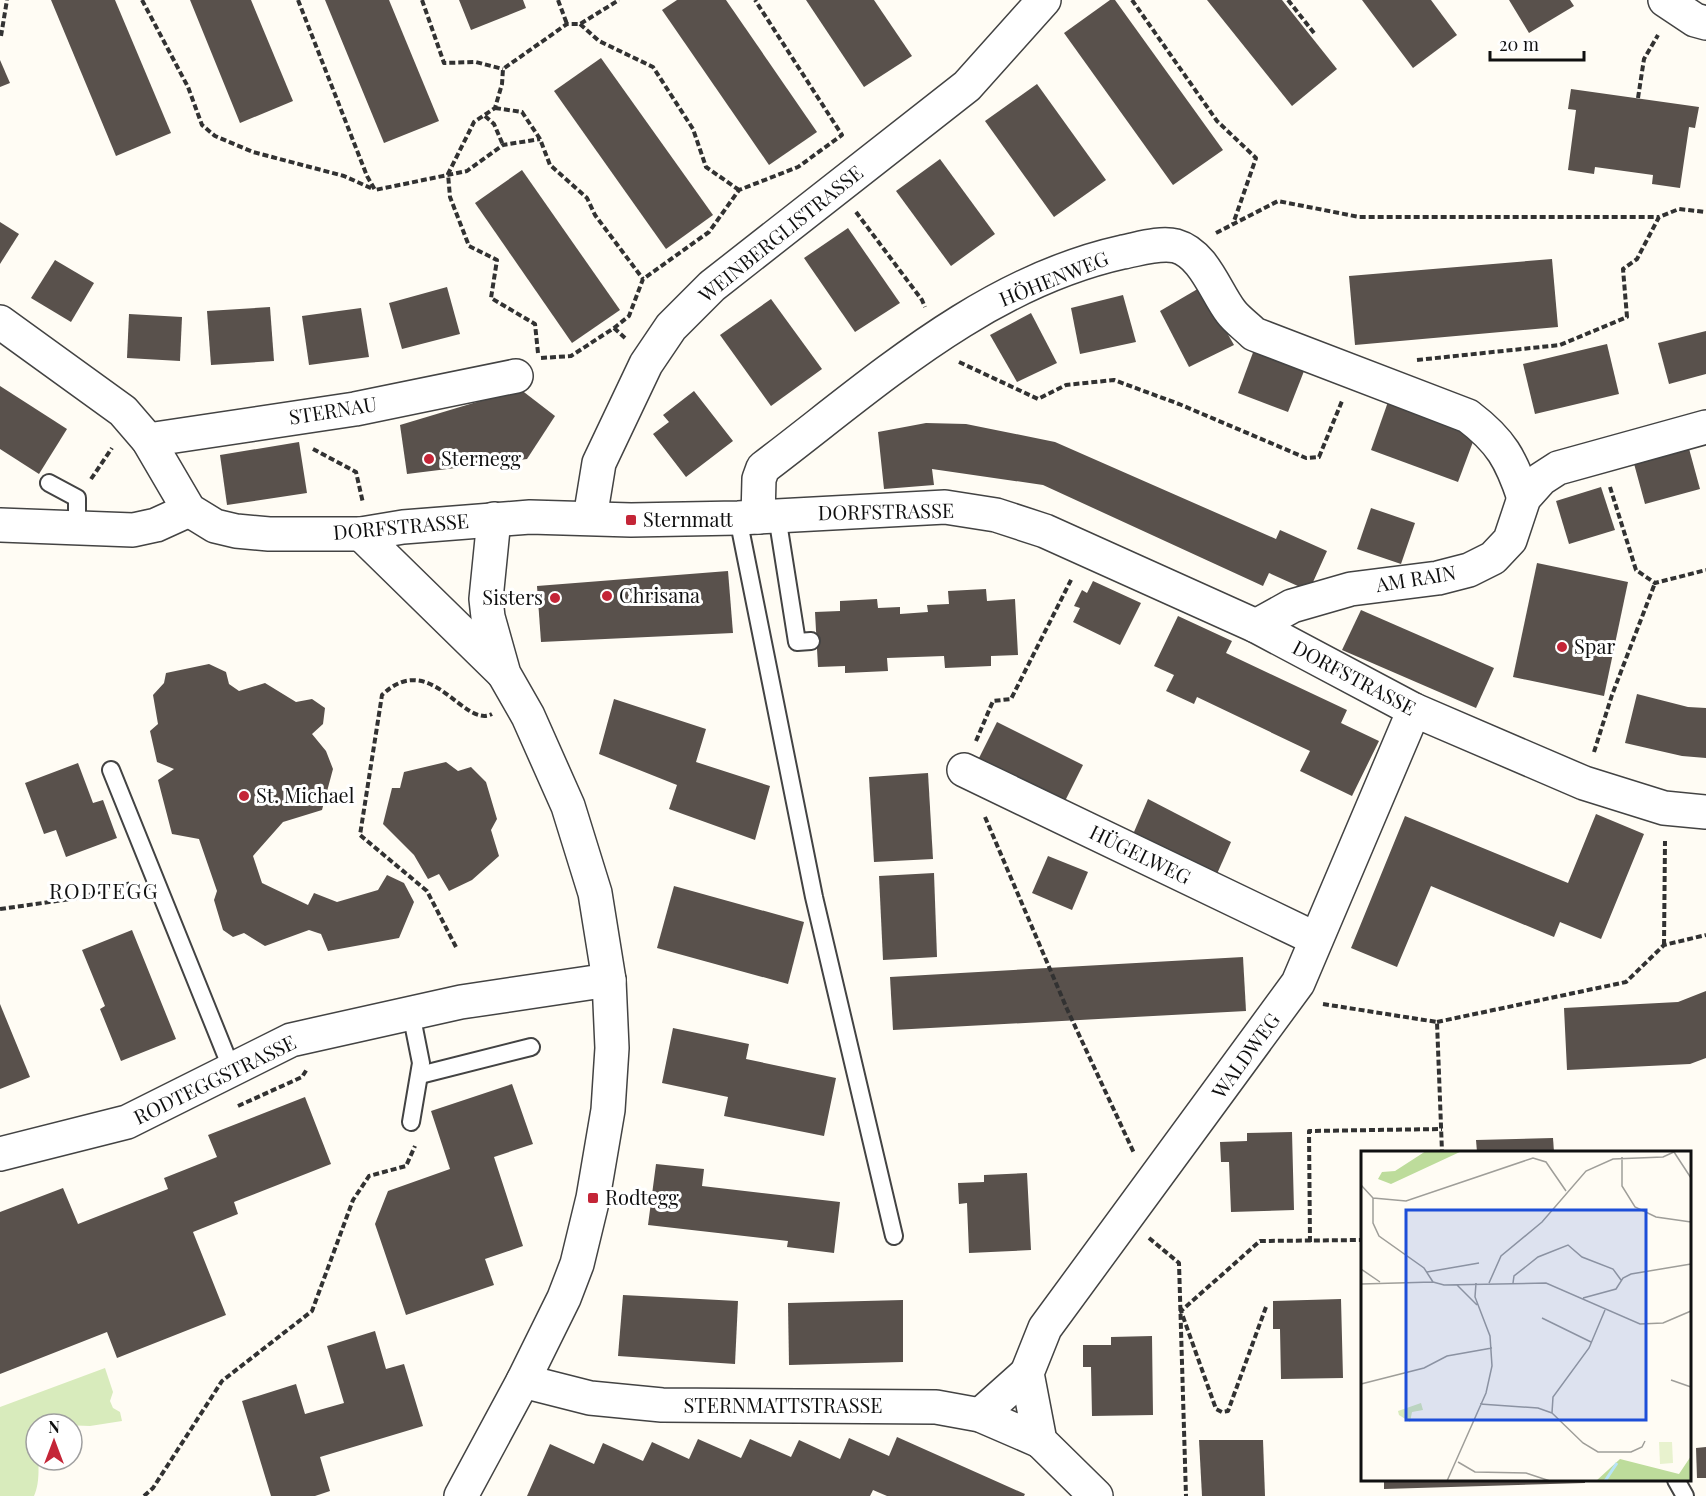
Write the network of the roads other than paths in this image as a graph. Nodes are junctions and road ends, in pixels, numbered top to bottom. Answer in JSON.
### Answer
{"nodes":[{"id":1,"x":1044,"y":0,"type":"edge"},
{"id":2,"x":1664,"y":13,"type":"edge"},
{"id":3,"x":1706,"y":23,"type":"edge"},
{"id":4,"x":0,"y":322,"type":"edge"},
{"id":5,"x":516,"y":376,"type":"dead end"},
{"id":6,"x":1706,"y":428,"type":"edge"},
{"id":7,"x":148,"y":440,"type":"junction"},
{"id":8,"x":49,"y":483,"type":"dead end"},
{"id":9,"x":1524,"y":498,"type":"junction"},
{"id":10,"x":189,"y":510,"type":"junction"},
{"id":11,"x":77,"y":513,"type":"junction"},
{"id":12,"x":758,"y":517,"type":"junction"},
{"id":13,"x":590,"y":518,"type":"junction"},
{"id":14,"x":362,"y":519,"type":"junction"},
{"id":15,"x":494,"y":519,"type":"junction"},
{"id":16,"x":0,"y":525,"type":"edge"},
{"id":17,"x":1257,"y":626,"type":"junction"},
{"id":18,"x":811,"y":640,"type":"dead end"},
{"id":19,"x":504,"y":675,"type":"junction"},
{"id":20,"x":1414,"y":710,"type":"junction"},
{"id":21,"x":111,"y":770,"type":"dead end"},
{"id":22,"x":964,"y":770,"type":"road end"},
{"id":23,"x":1706,"y":812,"type":"edge"},
{"id":24,"x":1316,"y":939,"type":"junction"},
{"id":25,"x":609,"y":980,"type":"junction"},
{"id":26,"x":411,"y":1013,"type":"junction"},
{"id":27,"x":531,"y":1047,"type":"dead end"},
{"id":28,"x":232,"y":1070,"type":"junction"},
{"id":29,"x":420,"y":1075,"type":"junction"},
{"id":30,"x":411,"y":1122,"type":"road end"},
{"id":31,"x":0,"y":1154,"type":"edge"},
{"id":32,"x":894,"y":1236,"type":"dead end"},
{"id":33,"x":1027,"y":1373,"type":"junction"},
{"id":34,"x":523,"y":1381,"type":"junction"},
{"id":35,"x":980,"y":1415,"type":"junction"},
{"id":36,"x":1040,"y":1441,"type":"junction"},
{"id":37,"x":1677,"y":1481,"type":"edge"},
{"id":38,"x":461,"y":1496,"type":"edge"},
{"id":39,"x":1096,"y":1496,"type":"edge"},
{"id":40,"x":1685,"y":1496,"type":"edge"}],
"edges":[{"from":1,"to":13,"type":"street","name":"WEINBERGLISTRASSE"},
{"from":2,"to":3,"type":"street"},
{"from":4,"to":7,"type":"street"},
{"from":5,"to":7,"type":"street","name":"STERNAU"},
{"from":6,"to":9,"type":"street","name":"AM RAIN"},
{"from":7,"to":10,"type":"street"},
{"from":8,"to":11,"type":"lane"},
{"from":9,"to":12,"type":"street","name":"HÖHENWEG"},
{"from":9,"to":17,"type":"street","name":"AM RAIN"},
{"from":10,"to":11,"type":"street"},
{"from":10,"to":14,"type":"street","name":"DORFSTRASSE"},
{"from":11,"to":16,"type":"street"},
{"from":12,"to":13,"type":"street","name":"DORFSTRASSE"},
{"from":12,"to":17,"type":"street","name":"DORFSTRASSE"},
{"from":12,"to":18,"type":"lane"},
{"from":12,"to":32,"type":"lane"},
{"from":13,"to":15,"type":"street","name":"DORFSTRASSE"},
{"from":14,"to":15,"type":"street","name":"DORFSTRASSE"},
{"from":14,"to":19,"type":"street"},
{"from":15,"to":19,"type":"street"},
{"from":17,"to":20,"type":"street","name":"DORFSTRASSE"},
{"from":19,"to":25,"type":"street"},
{"from":20,"to":23,"type":"street","name":"DORFSTRASSE"},
{"from":20,"to":24,"type":"street","name":"WALDWEG"},
{"from":21,"to":28,"type":"lane"},
{"from":22,"to":24,"type":"street","name":"HÜGELWEG"},
{"from":24,"to":33,"type":"street","name":"WALDWEG"},
{"from":25,"to":26,"type":"street","name":"RODTEGGSTRASSE"},
{"from":25,"to":34,"type":"street"},
{"from":26,"to":28,"type":"street","name":"RODTEGGSTRASSE"},
{"from":26,"to":29,"type":"lane"},
{"from":27,"to":29,"type":"lane"},
{"from":28,"to":31,"type":"street","name":"RODTEGGSTRASSE"},
{"from":29,"to":30,"type":"lane"},
{"from":33,"to":35,"type":"street","name":"WALDWEG"},
{"from":33,"to":36,"type":"street"},
{"from":34,"to":35,"type":"street","name":"STERNMATTSTRASSE"},
{"from":34,"to":38,"type":"street"},
{"from":35,"to":36,"type":"street","name":"STERNMATTSTRASSE"},
{"from":36,"to":39,"type":"street"},
{"from":37,"to":40,"type":"lane"}]}
